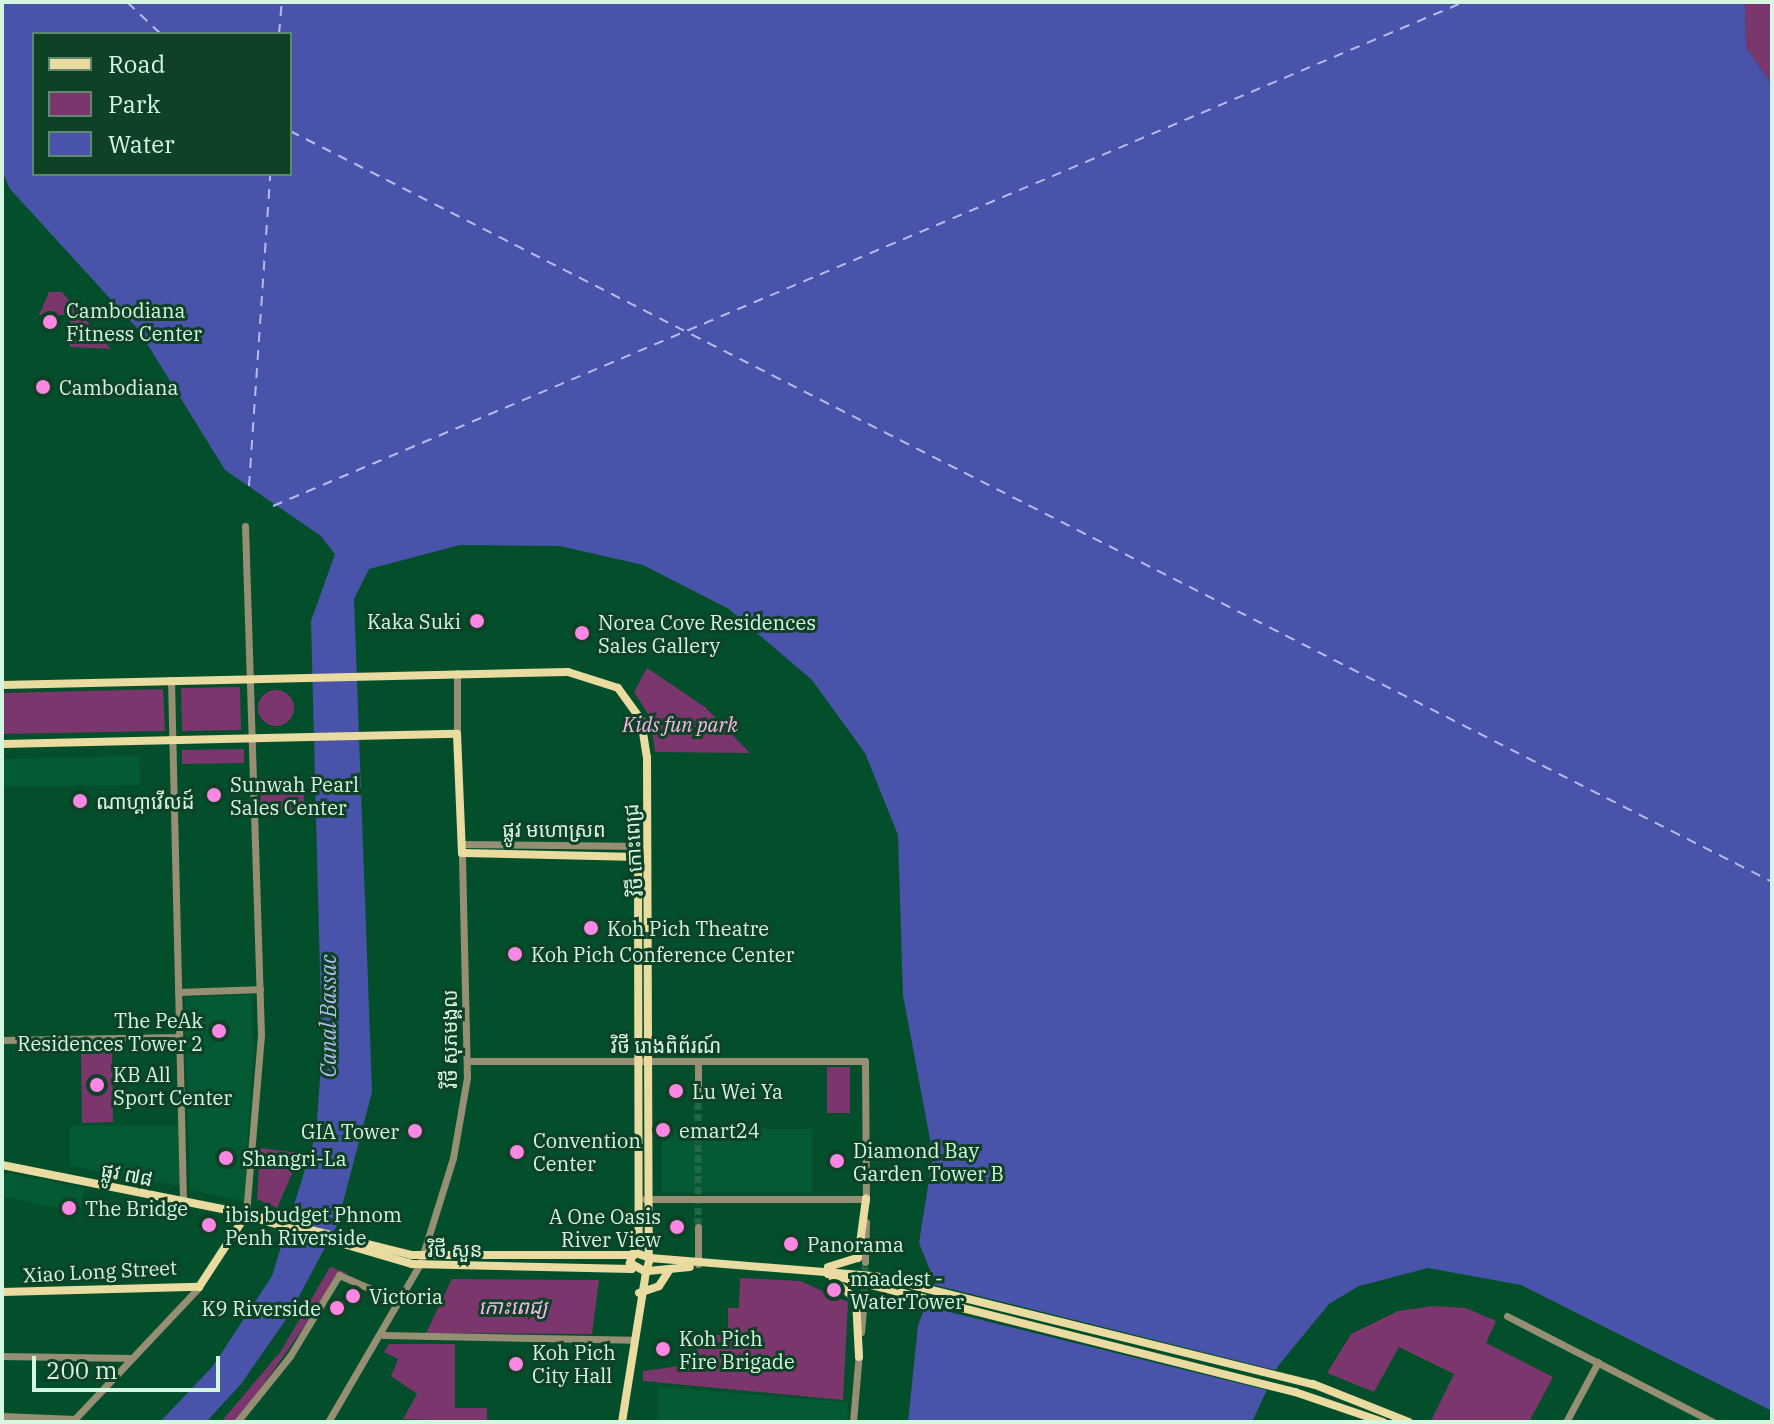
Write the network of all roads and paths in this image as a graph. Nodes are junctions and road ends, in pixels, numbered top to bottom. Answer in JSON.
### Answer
{"nodes":[{"id":1,"x":245,"y":526,"type":"dead end"},
{"id":2,"x":457,"y":673,"type":"junction"},
{"id":3,"x":250,"y":678,"type":"junction"},
{"id":4,"x":171,"y":680,"type":"junction"},
{"id":5,"x":2,"y":685,"type":"edge"},
{"id":6,"x":457,"y":734,"type":"junction"},
{"id":7,"x":252,"y":738,"type":"junction"},
{"id":8,"x":173,"y":740,"type":"junction"},
{"id":9,"x":2,"y":744,"type":"edge"},
{"id":10,"x":646,"y":846,"type":"junction"},
{"id":11,"x":461,"y":849,"type":"junction"},
{"id":12,"x":638,"y":857,"type":"junction"},
{"id":13,"x":260,"y":989,"type":"junction"},
{"id":14,"x":178,"y":992,"type":"junction"},
{"id":15,"x":179,"y":1037,"type":"junction"},
{"id":16,"x":2,"y":1040,"type":"edge"},
{"id":17,"x":467,"y":1061,"type":"junction"},
{"id":18,"x":645,"y":1061,"type":"junction"},
{"id":19,"x":698,"y":1061,"type":"junction"},
{"id":20,"x":698,"y":1092,"type":"tunnel mouth"},
{"id":21,"x":2,"y":1165,"type":"edge"},
{"id":22,"x":644,"y":1199,"type":"junction"},
{"id":23,"x":866,"y":1199,"type":"junction"},
{"id":24,"x":183,"y":1201,"type":"junction"},
{"id":25,"x":246,"y":1215,"type":"junction"},
{"id":26,"x":698,"y":1227,"type":"tunnel mouth"},
{"id":27,"x":635,"y":1254,"type":"junction"},
{"id":28,"x":650,"y":1257,"type":"junction"},
{"id":29,"x":422,"y":1260,"type":"junction"},
{"id":30,"x":865,"y":1262,"type":"tunnel mouth"},
{"id":31,"x":698,"y":1266,"type":"junction"},
{"id":32,"x":670,"y":1269,"type":"junction"},
{"id":33,"x":633,"y":1270,"type":"junction"},
{"id":34,"x":816,"y":1270,"type":"junction"},
{"id":35,"x":647,"y":1272,"type":"junction"},
{"id":36,"x":199,"y":1287,"type":"junction"},
{"id":37,"x":2,"y":1292,"type":"edge"},
{"id":38,"x":639,"y":1293,"type":"junction"},
{"id":39,"x":864,"y":1294,"type":"tunnel mouth"},
{"id":40,"x":401,"y":1302,"type":"junction"},
{"id":41,"x":1507,"y":1316,"type":"dead end"},
{"id":42,"x":383,"y":1335,"type":"junction"},
{"id":43,"x":633,"y":1340,"type":"junction"},
{"id":44,"x":2,"y":1356,"type":"edge"},
{"id":45,"x":859,"y":1357,"type":"junction"},
{"id":46,"x":132,"y":1358,"type":"junction"},
{"id":47,"x":1598,"y":1362,"type":"junction"},
{"id":48,"x":2,"y":1416,"type":"edge"},
{"id":49,"x":73,"y":1420,"type":"edge"},
{"id":50,"x":237,"y":1422,"type":"edge"},
{"id":51,"x":328,"y":1422,"type":"edge"},
{"id":52,"x":622,"y":1422,"type":"edge"},
{"id":53,"x":853,"y":1422,"type":"edge"},
{"id":54,"x":1383,"y":1422,"type":"edge"},
{"id":55,"x":1409,"y":1422,"type":"edge"},
{"id":56,"x":1566,"y":1422,"type":"edge"},
{"id":57,"x":1713,"y":1422,"type":"edge"}],
"edges":[{"from":1,"to":3,"type":"street"},
{"from":2,"to":3,"type":"main road","name":"វិថី កោះពេជ្រ"},
{"from":2,"to":6,"type":"street","name":"វិថី សុភមង្គល"},
{"from":2,"to":10,"type":"main road","name":"វិថី កោះពេជ្រ"},
{"from":3,"to":4,"type":"main road","name":"វិថី កោះពេជ្រ"},
{"from":3,"to":7,"type":"street"},
{"from":4,"to":5,"type":"main road","name":"វិថី កោះពេជ្រ"},
{"from":4,"to":8,"type":"street"},
{"from":6,"to":7,"type":"main road"},
{"from":6,"to":11,"type":"main road","name":"វិថី សុភមង្គល"},
{"from":7,"to":8,"type":"main road"},
{"from":7,"to":13,"type":"street"},
{"from":8,"to":9,"type":"main road"},
{"from":8,"to":14,"type":"street"},
{"from":10,"to":11,"type":"street","name":"ផ្លូវ មហោស្រព"},
{"from":10,"to":12,"type":"street"},
{"from":10,"to":18,"type":"main road","name":"វិថី កោះពេជ្រ"},
{"from":11,"to":12,"type":"main road","name":"ផ្លូវ មហោស្រព"},
{"from":11,"to":17,"type":"street","name":"វិថី សុភមង្គល"},
{"from":12,"to":18,"type":"main road","name":"វិថី កោះពេជ្រ"},
{"from":13,"to":14,"type":"street"},
{"from":13,"to":25,"type":"street"},
{"from":14,"to":15,"type":"street"},
{"from":15,"to":16,"type":"street"},
{"from":15,"to":24,"type":"street"},
{"from":17,"to":18,"type":"street","name":"វិថី រោងពិព័រណ៍"},
{"from":17,"to":29,"type":"street","name":"វិថី សុភមង្គល"},
{"from":18,"to":19,"type":"street","name":"វិថី រោងពិព័រណ៍"},
{"from":18,"to":22,"type":"main road","name":"វិថី កោះពេជ្រ"},
{"from":19,"to":20,"type":"street"},
{"from":19,"to":23,"type":"street","name":"វិថី រោងពិព័រណ៍"},
{"from":21,"to":24,"type":"main road","name":"ផ្លូវ ៧៨"},
{"from":22,"to":23,"type":"street"},
{"from":22,"to":27,"type":"main road","name":"វិថី កោះពេជ្រ"},
{"from":22,"to":28,"type":"main road","name":"វិថី កោះពេជ្រ"},
{"from":23,"to":30,"type":"street"},
{"from":23,"to":34,"type":"main road"},
{"from":24,"to":25,"type":"main road","name":"ផ្លូវ ៧៨"},
{"from":25,"to":29,"type":"main road","name":"វិថី សួន"},
{"from":25,"to":36,"type":"main road"},
{"from":26,"to":31,"type":"street"},
{"from":27,"to":28,"type":"main road","name":"វិថី សួន"},
{"from":27,"to":29,"type":"main road","name":"វិថី សួន"},
{"from":27,"to":33,"type":"main road","name":"វិថី កោះពេជ្រ"},
{"from":28,"to":31,"type":"main road"},
{"from":28,"to":35,"type":"main road","name":"វិថី កោះពេជ្រ"},
{"from":29,"to":33,"type":"main road","name":"វិថី សួន"},
{"from":29,"to":40,"type":"street","name":"វិថី សុភមង្គល"},
{"from":31,"to":32,"type":"main road"},
{"from":31,"to":34,"type":"main road"},
{"from":32,"to":35,"type":"main road"},
{"from":32,"to":38,"type":"main road"},
{"from":33,"to":35,"type":"main road","name":"វិថី សួន"},
{"from":33,"to":38,"type":"main road"},
{"from":34,"to":45,"type":"main road"},
{"from":34,"to":54,"type":"main road"},
{"from":34,"to":55,"type":"main road"},
{"from":35,"to":38,"type":"main road"},
{"from":36,"to":37,"type":"main road","name":"Xiao Long Street"},
{"from":36,"to":46,"type":"street"},
{"from":38,"to":43,"type":"main road"},
{"from":39,"to":45,"type":"street"},
{"from":40,"to":42,"type":"street","name":"វិថី សុភមង្គល"},
{"from":40,"to":50,"type":"street"},
{"from":41,"to":47,"type":"street"},
{"from":42,"to":43,"type":"street"},
{"from":42,"to":51,"type":"street","name":"វិថី សុភមង្គល"},
{"from":43,"to":52,"type":"main road"},
{"from":44,"to":46,"type":"street"},
{"from":45,"to":53,"type":"street"},
{"from":46,"to":49,"type":"street"},
{"from":47,"to":56,"type":"street"},
{"from":47,"to":57,"type":"street"},
{"from":48,"to":49,"type":"street"}]}
